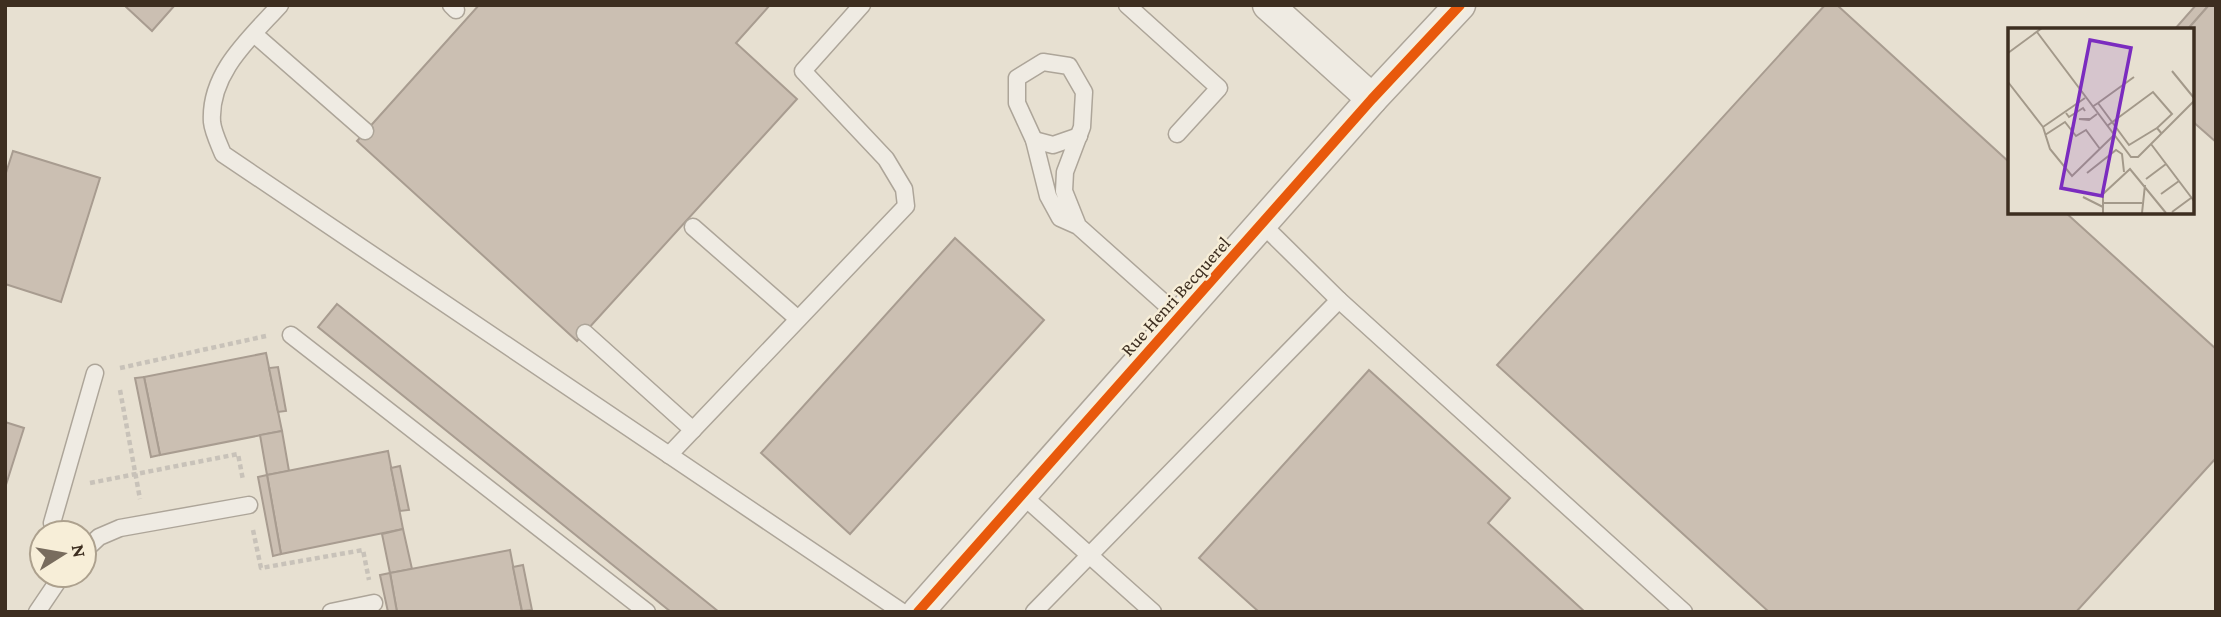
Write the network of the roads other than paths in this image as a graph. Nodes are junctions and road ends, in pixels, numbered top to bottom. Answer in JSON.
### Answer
{"nodes":[{"id":1,"x":280,"y":5,"type":"edge"},
{"id":2,"x":862,"y":5,"type":"edge"},
{"id":3,"x":1127,"y":5,"type":"edge"},
{"id":4,"x":1268,"y":5,"type":"edge"},
{"id":5,"x":1460,"y":5,"type":"edge"},
{"id":6,"x":254,"y":34,"type":"junction"},
{"id":7,"x":1372,"y":99,"type":"junction"},
{"id":8,"x":365,"y":131,"type":"dead end"},
{"id":9,"x":1177,"y":134,"type":"dead end"},
{"id":10,"x":1079,"y":136,"type":"junction"},
{"id":11,"x":1034,"y":140,"type":"junction"},
{"id":12,"x":1262,"y":224,"type":"junction"},
{"id":13,"x":1078,"y":226,"type":"junction"},
{"id":14,"x":693,"y":227,"type":"dead end"},
{"id":15,"x":1339,"y":300,"type":"junction"},
{"id":16,"x":1180,"y":317,"type":"junction"},
{"id":17,"x":798,"y":319,"type":"junction"},
{"id":18,"x":585,"y":333,"type":"dead end"},
{"id":19,"x":291,"y":335,"type":"road end"},
{"id":20,"x":95,"y":373,"type":"road end"},
{"id":21,"x":693,"y":429,"type":"junction"},
{"id":22,"x":669,"y":455,"type":"junction"},
{"id":23,"x":1022,"y":495,"type":"junction"},
{"id":24,"x":248,"y":505,"type":"dead end"},
{"id":25,"x":53,"y":519,"type":"edge"},
{"id":26,"x":98,"y":538,"type":"edge"},
{"id":27,"x":1088,"y":555,"type":"junction"},
{"id":28,"x":53,"y":589,"type":"edge"},
{"id":29,"x":374,"y":603,"type":"dead end"},
{"id":30,"x":37,"y":612,"type":"edge"},
{"id":31,"x":331,"y":612,"type":"edge"},
{"id":32,"x":647,"y":612,"type":"edge"},
{"id":33,"x":902,"y":612,"type":"edge"},
{"id":34,"x":918,"y":612,"type":"edge"},
{"id":35,"x":1034,"y":612,"type":"edge"},
{"id":36,"x":1153,"y":612,"type":"edge"},
{"id":37,"x":1684,"y":612,"type":"edge"}],
"edges":[{"from":1,"to":6,"type":"lane"},
{"from":2,"to":17,"type":"lane"},
{"from":3,"to":9,"type":"lane"},
{"from":4,"to":7,"type":"street"},
{"from":5,"to":7,"type":"street","name":"Rue Henri Becquerel"},
{"from":6,"to":8,"type":"lane"},
{"from":6,"to":22,"type":"lane"},
{"from":7,"to":12,"type":"street","name":"Rue Henri Becquerel"},
{"from":10,"to":11,"type":"lane"},
{"from":10,"to":11,"type":"lane"},
{"from":10,"to":13,"type":"lane"},
{"from":11,"to":13,"type":"lane"},
{"from":12,"to":15,"type":"lane"},
{"from":12,"to":16,"type":"street","name":"Rue Henri Becquerel"},
{"from":13,"to":16,"type":"lane"},
{"from":14,"to":17,"type":"lane"},
{"from":15,"to":27,"type":"lane"},
{"from":15,"to":37,"type":"lane"},
{"from":16,"to":23,"type":"street","name":"Rue Henri Becquerel"},
{"from":17,"to":21,"type":"lane"},
{"from":18,"to":21,"type":"lane"},
{"from":19,"to":32,"type":"lane"},
{"from":20,"to":25,"type":"lane"},
{"from":21,"to":22,"type":"lane"},
{"from":22,"to":33,"type":"lane"},
{"from":23,"to":27,"type":"lane"},
{"from":23,"to":34,"type":"street","name":"Rue Henri Becquerel"},
{"from":24,"to":26,"type":"lane"},
{"from":27,"to":35,"type":"lane"},
{"from":27,"to":36,"type":"lane"},
{"from":28,"to":30,"type":"lane"},
{"from":29,"to":31,"type":"lane"}]}
